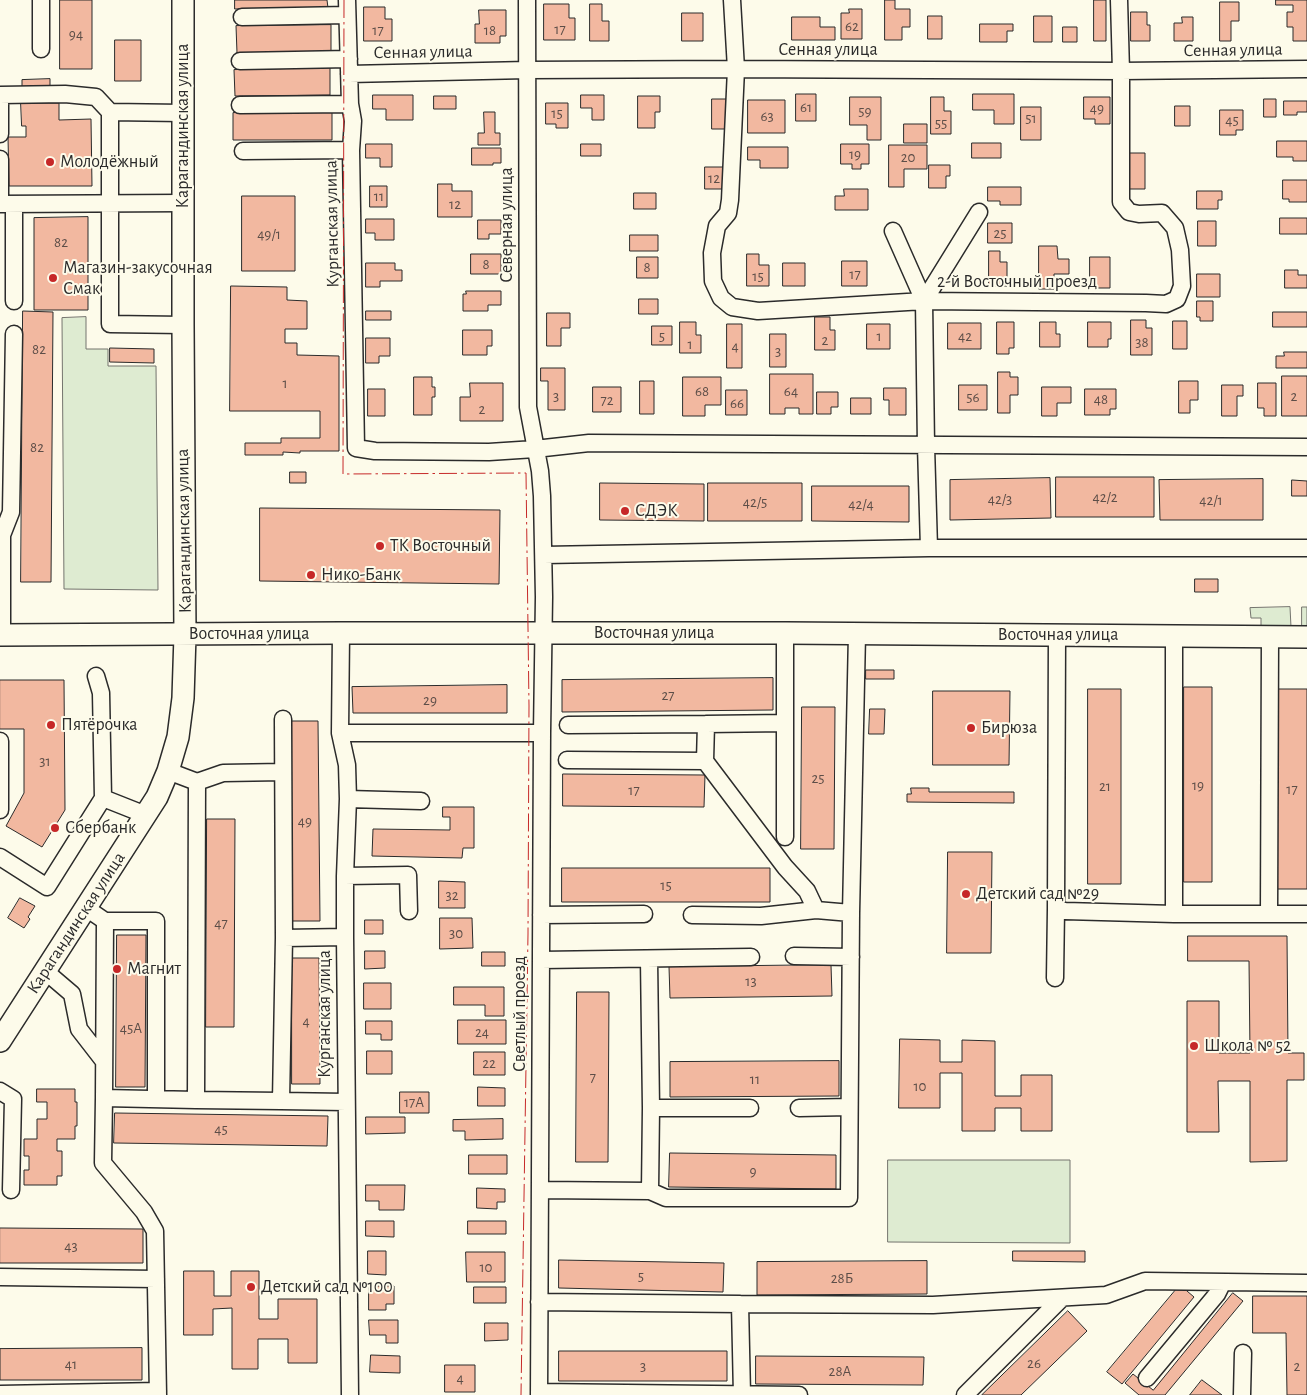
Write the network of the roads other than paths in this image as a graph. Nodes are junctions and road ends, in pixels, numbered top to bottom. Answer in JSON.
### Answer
{"nodes":[{"id":1,"x":42,"y":0,"type":"edge"},
{"id":2,"x":183,"y":0,"type":"edge"},
{"id":3,"x":527,"y":0,"type":"edge"},
{"id":4,"x":732,"y":0,"type":"edge"},
{"id":5,"x":1119,"y":0,"type":"edge"},
{"id":6,"x":347,"y":8,"type":"edge"},
{"id":7,"x":242,"y":16,"type":"dead end"},
{"id":8,"x":41,"y":49,"type":"dead end"},
{"id":9,"x":240,"y":61,"type":"dead end"},
{"id":10,"x":349,"y":67,"type":"junction"},
{"id":11,"x":736,"y":69,"type":"junction"},
{"id":12,"x":1307,"y":69,"type":"edge"},
{"id":13,"x":527,"y":70,"type":"junction"},
{"id":14,"x":1121,"y":71,"type":"junction"},
{"id":15,"x":350,"y":104,"type":"junction"},
{"id":16,"x":240,"y":105,"type":"dead end"},
{"id":17,"x":110,"y":112,"type":"junction"},
{"id":18,"x":183,"y":113,"type":"junction"},
{"id":19,"x":0,"y":134,"type":"edge"},
{"id":20,"x":243,"y":150,"type":"dead end"},
{"id":21,"x":351,"y":150,"type":"junction"},
{"id":22,"x":0,"y":159,"type":"edge"},
{"id":23,"x":183,"y":203,"type":"junction"},
{"id":24,"x":14,"y":204,"type":"junction"},
{"id":25,"x":110,"y":204,"type":"junction"},
{"id":26,"x":979,"y":212,"type":"dead end"},
{"id":27,"x":893,"y":231,"type":"dead end"},
{"id":28,"x":14,"y":301,"type":"dead end"},
{"id":29,"x":924,"y":301,"type":"junction"},
{"id":30,"x":183,"y":325,"type":"junction"},
{"id":31,"x":14,"y":334,"type":"dead end"},
{"id":32,"x":926,"y":446,"type":"junction"},
{"id":33,"x":1307,"y":447,"type":"edge"},
{"id":34,"x":535,"y":449,"type":"junction"},
{"id":35,"x":1,"y":534,"type":"edge"},
{"id":36,"x":929,"y":548,"type":"junction"},
{"id":37,"x":1307,"y":548,"type":"edge"},
{"id":38,"x":544,"y":555,"type":"junction"},
{"id":39,"x":341,"y":633,"type":"junction"},
{"id":40,"x":543,"y":633,"type":"junction"},
{"id":41,"x":785,"y":633,"type":"junction"},
{"id":42,"x":857,"y":634,"type":"junction"},
{"id":43,"x":1,"y":635,"type":"edge"},
{"id":44,"x":185,"y":635,"type":"junction"},
{"id":45,"x":1057,"y":635,"type":"junction"},
{"id":46,"x":1174,"y":636,"type":"junction"},
{"id":47,"x":1270,"y":637,"type":"junction"},
{"id":48,"x":1307,"y":637,"type":"edge"},
{"id":49,"x":96,"y":676,"type":"dead end"},
{"id":50,"x":283,"y":719,"type":"dead end"},
{"id":51,"x":785,"y":723,"type":"junction"},
{"id":52,"x":706,"y":724,"type":"junction"},
{"id":53,"x":568,"y":725,"type":"dead end"},
{"id":54,"x":340,"y":732,"type":"junction"},
{"id":55,"x":542,"y":733,"type":"junction"},
{"id":56,"x":0,"y":741,"type":"edge"},
{"id":57,"x":567,"y":760,"type":"dead end"},
{"id":58,"x":705,"y":762,"type":"junction"},
{"id":59,"x":168,"y":771,"type":"junction"},
{"id":60,"x":283,"y":772,"type":"junction"},
{"id":61,"x":197,"y":782,"type":"junction"},
{"id":62,"x":103,"y":798,"type":"junction"},
{"id":63,"x":348,"y":798,"type":"junction"},
{"id":64,"x":421,"y":800,"type":"dead end"},
{"id":65,"x":0,"y":810,"type":"edge"},
{"id":66,"x":146,"y":815,"type":"junction"},
{"id":67,"x":785,"y":837,"type":"dead end"},
{"id":68,"x":0,"y":857,"type":"edge"},
{"id":69,"x":345,"y":876,"type":"junction"},
{"id":70,"x":86,"y":908,"type":"junction"},
{"id":71,"x":1056,"y":909,"type":"junction"},
{"id":72,"x":816,"y":910,"type":"junction"},
{"id":73,"x":409,"y":911,"type":"dead end"},
{"id":74,"x":851,"y":912,"type":"junction"},
{"id":75,"x":644,"y":914,"type":"dead end"},
{"id":76,"x":692,"y":914,"type":"dead end"},
{"id":77,"x":1174,"y":914,"type":"junction"},
{"id":78,"x":1269,"y":914,"type":"junction"},
{"id":79,"x":1307,"y":914,"type":"edge"},
{"id":80,"x":541,"y":916,"type":"junction"},
{"id":81,"x":105,"y":921,"type":"junction"},
{"id":82,"x":345,"y":937,"type":"junction"},
{"id":83,"x":284,"y":938,"type":"junction"},
{"id":84,"x":794,"y":956,"type":"dead end"},
{"id":85,"x":851,"y":956,"type":"junction"},
{"id":86,"x":752,"y":957,"type":"dead end"},
{"id":87,"x":649,"y":959,"type":"junction"},
{"id":88,"x":541,"y":960,"type":"junction"},
{"id":89,"x":45,"y":971,"type":"junction"},
{"id":90,"x":1055,"y":978,"type":"dead end"},
{"id":91,"x":1,"y":1037,"type":"edge"},
{"id":92,"x":103,"y":1060,"type":"junction"},
{"id":93,"x":0,"y":1091,"type":"edge"},
{"id":94,"x":104,"y":1098,"type":"junction"},
{"id":95,"x":156,"y":1099,"type":"junction"},
{"id":96,"x":196,"y":1100,"type":"junction"},
{"id":97,"x":281,"y":1101,"type":"junction"},
{"id":98,"x":346,"y":1102,"type":"junction"},
{"id":99,"x":849,"y":1107,"type":"junction"},
{"id":100,"x":651,"y":1108,"type":"junction"},
{"id":101,"x":750,"y":1108,"type":"dead end"},
{"id":102,"x":799,"y":1108,"type":"dead end"},
{"id":103,"x":11,"y":1190,"type":"dead end"},
{"id":104,"x":540,"y":1190,"type":"junction"},
{"id":105,"x":650,"y":1191,"type":"junction"},
{"id":106,"x":0,"y":1277,"type":"edge"},
{"id":107,"x":156,"y":1279,"type":"junction"},
{"id":108,"x":1223,"y":1282,"type":"junction"},
{"id":109,"x":1307,"y":1283,"type":"edge"},
{"id":110,"x":1062,"y":1298,"type":"junction"},
{"id":111,"x":539,"y":1302,"type":"junction"},
{"id":112,"x":740,"y":1304,"type":"junction"},
{"id":113,"x":1243,"y":1353,"type":"dead end"},
{"id":114,"x":1147,"y":1378,"type":"dead end"},
{"id":115,"x":158,"y":1393,"type":"edge"},
{"id":116,"x":0,"y":1394,"type":"edge"},
{"id":117,"x":539,"y":1394,"type":"edge"},
{"id":118,"x":350,"y":1395,"type":"edge"},
{"id":119,"x":742,"y":1395,"type":"edge"},
{"id":120,"x":799,"y":1395,"type":"edge"},
{"id":121,"x":965,"y":1395,"type":"edge"},
{"id":122,"x":1242,"y":1395,"type":"edge"}],
"edges":[{"from":1,"to":8,"type":"street"},
{"from":2,"to":18,"type":"main road","name":"Карагандинская улица"},
{"from":3,"to":13,"type":"street","name":"Северная улица"},
{"from":4,"to":11,"type":"street","name":"2-й Восточный проезд"},
{"from":5,"to":14,"type":"street"},
{"from":6,"to":7,"type":"street"},
{"from":6,"to":10,"type":"street","name":"Курганская улица"},
{"from":9,"to":10,"type":"street","name":"Сенная улица"},
{"from":10,"to":13,"type":"street","name":"Сенная улица"},
{"from":10,"to":15,"type":"street","name":"Курганская улица"},
{"from":11,"to":13,"type":"street","name":"Сенная улица"},
{"from":11,"to":14,"type":"street","name":"Сенная улица"},
{"from":11,"to":29,"type":"street","name":"2-й Восточный проезд"},
{"from":12,"to":14,"type":"street","name":"Сенная улица"},
{"from":13,"to":34,"type":"street","name":"Северная улица"},
{"from":14,"to":29,"type":"street","name":"2-й Восточный проезд"},
{"from":15,"to":16,"type":"street"},
{"from":15,"to":21,"type":"street","name":"Курганская улица"},
{"from":17,"to":18,"type":"street"},
{"from":17,"to":19,"type":"street"},
{"from":17,"to":25,"type":"street"},
{"from":18,"to":23,"type":"main road","name":"Карагандинская улица"},
{"from":20,"to":21,"type":"street"},
{"from":21,"to":34,"type":"street","name":"Курганская улица"},
{"from":22,"to":24,"type":"street"},
{"from":23,"to":25,"type":"street"},
{"from":23,"to":30,"type":"main road","name":"Карагандинская улица"},
{"from":24,"to":25,"type":"street"},
{"from":24,"to":28,"type":"street"},
{"from":25,"to":30,"type":"street"},
{"from":26,"to":29,"type":"street"},
{"from":27,"to":29,"type":"street"},
{"from":29,"to":32,"type":"street","name":"2-й Восточный проезд"},
{"from":30,"to":44,"type":"main road","name":"Карагандинская улица"},
{"from":31,"to":35,"type":"street"},
{"from":32,"to":33,"type":"street"},
{"from":32,"to":34,"type":"street"},
{"from":32,"to":36,"type":"street","name":"2-й Восточный проезд"},
{"from":34,"to":38,"type":"street","name":"Северная улица"},
{"from":35,"to":43,"type":"street"},
{"from":36,"to":37,"type":"street"},
{"from":36,"to":38,"type":"street"},
{"from":38,"to":40,"type":"street","name":"Светлый проезд"},
{"from":39,"to":40,"type":"main road","name":"Восточная улица"},
{"from":39,"to":44,"type":"main road","name":"Восточная улица"},
{"from":39,"to":54,"type":"street","name":"Курганская улица"},
{"from":40,"to":41,"type":"main road","name":"Восточная улица"},
{"from":40,"to":55,"type":"street","name":"Светлый проезд"},
{"from":41,"to":42,"type":"main road","name":"Восточная улица"},
{"from":41,"to":51,"type":"street"},
{"from":42,"to":45,"type":"main road","name":"Восточная улица"},
{"from":42,"to":74,"type":"street"},
{"from":43,"to":44,"type":"main road","name":"Восточная улица"},
{"from":44,"to":59,"type":"main road","name":"Карагандинская улица"},
{"from":45,"to":46,"type":"main road","name":"Восточная улица"},
{"from":45,"to":71,"type":"street"},
{"from":46,"to":47,"type":"main road","name":"Восточная улица"},
{"from":46,"to":77,"type":"street"},
{"from":47,"to":48,"type":"main road","name":"Восточная улица"},
{"from":47,"to":78,"type":"street"},
{"from":49,"to":62,"type":"street"},
{"from":50,"to":60,"type":"street"},
{"from":51,"to":52,"type":"street"},
{"from":51,"to":67,"type":"street"},
{"from":52,"to":53,"type":"street"},
{"from":52,"to":58,"type":"street"},
{"from":54,"to":55,"type":"street"},
{"from":54,"to":63,"type":"street","name":"Курганская улица"},
{"from":55,"to":80,"type":"street","name":"Светлый проезд"},
{"from":56,"to":65,"type":"street"},
{"from":57,"to":58,"type":"street"},
{"from":58,"to":72,"type":"street"},
{"from":59,"to":61,"type":"street"},
{"from":59,"to":66,"type":"main road","name":"Карагандинская улица"},
{"from":60,"to":61,"type":"street"},
{"from":60,"to":83,"type":"street"},
{"from":61,"to":96,"type":"street"},
{"from":62,"to":66,"type":"street"},
{"from":62,"to":68,"type":"street"},
{"from":63,"to":64,"type":"street"},
{"from":63,"to":69,"type":"street","name":"Курганская улица"},
{"from":66,"to":70,"type":"main road","name":"Карагандинская улица"},
{"from":69,"to":73,"type":"street"},
{"from":69,"to":82,"type":"street","name":"Курганская улица"},
{"from":70,"to":81,"type":"street"},
{"from":70,"to":89,"type":"main road","name":"Карагандинская улица"},
{"from":71,"to":77,"type":"street"},
{"from":71,"to":90,"type":"street"},
{"from":72,"to":74,"type":"street"},
{"from":72,"to":76,"type":"street"},
{"from":74,"to":85,"type":"street"},
{"from":75,"to":80,"type":"street"},
{"from":77,"to":78,"type":"street"},
{"from":78,"to":79,"type":"street"},
{"from":80,"to":88,"type":"street","name":"Светлый проезд"},
{"from":81,"to":92,"type":"street"},
{"from":81,"to":95,"type":"street"},
{"from":82,"to":83,"type":"street"},
{"from":82,"to":98,"type":"street","name":"Курганская улица"},
{"from":83,"to":97,"type":"street"},
{"from":84,"to":85,"type":"street"},
{"from":85,"to":99,"type":"street"},
{"from":86,"to":87,"type":"street"},
{"from":87,"to":88,"type":"street"},
{"from":87,"to":100,"type":"street"},
{"from":88,"to":104,"type":"street","name":"Светлый проезд"},
{"from":89,"to":91,"type":"main road","name":"Карагандинская улица"},
{"from":89,"to":92,"type":"street"},
{"from":92,"to":94,"type":"street"},
{"from":93,"to":103,"type":"street"},
{"from":94,"to":95,"type":"street"},
{"from":94,"to":107,"type":"street"},
{"from":95,"to":96,"type":"street"},
{"from":96,"to":97,"type":"street"},
{"from":97,"to":98,"type":"street"},
{"from":98,"to":118,"type":"street","name":"Курганская улица"},
{"from":99,"to":102,"type":"street"},
{"from":99,"to":105,"type":"street"},
{"from":100,"to":101,"type":"street"},
{"from":100,"to":105,"type":"street"},
{"from":104,"to":105,"type":"street"},
{"from":104,"to":111,"type":"street","name":"Светлый проезд"},
{"from":106,"to":107,"type":"street"},
{"from":107,"to":115,"type":"street"},
{"from":108,"to":109,"type":"street"},
{"from":108,"to":110,"type":"street"},
{"from":108,"to":114,"type":"street"},
{"from":110,"to":112,"type":"street"},
{"from":110,"to":121,"type":"street"},
{"from":111,"to":112,"type":"street"},
{"from":111,"to":117,"type":"street","name":"Светлый проезд"},
{"from":112,"to":119,"type":"street"},
{"from":113,"to":122,"type":"street"},
{"from":115,"to":116,"type":"street"},
{"from":117,"to":119,"type":"street"},
{"from":119,"to":120,"type":"street"}]}
